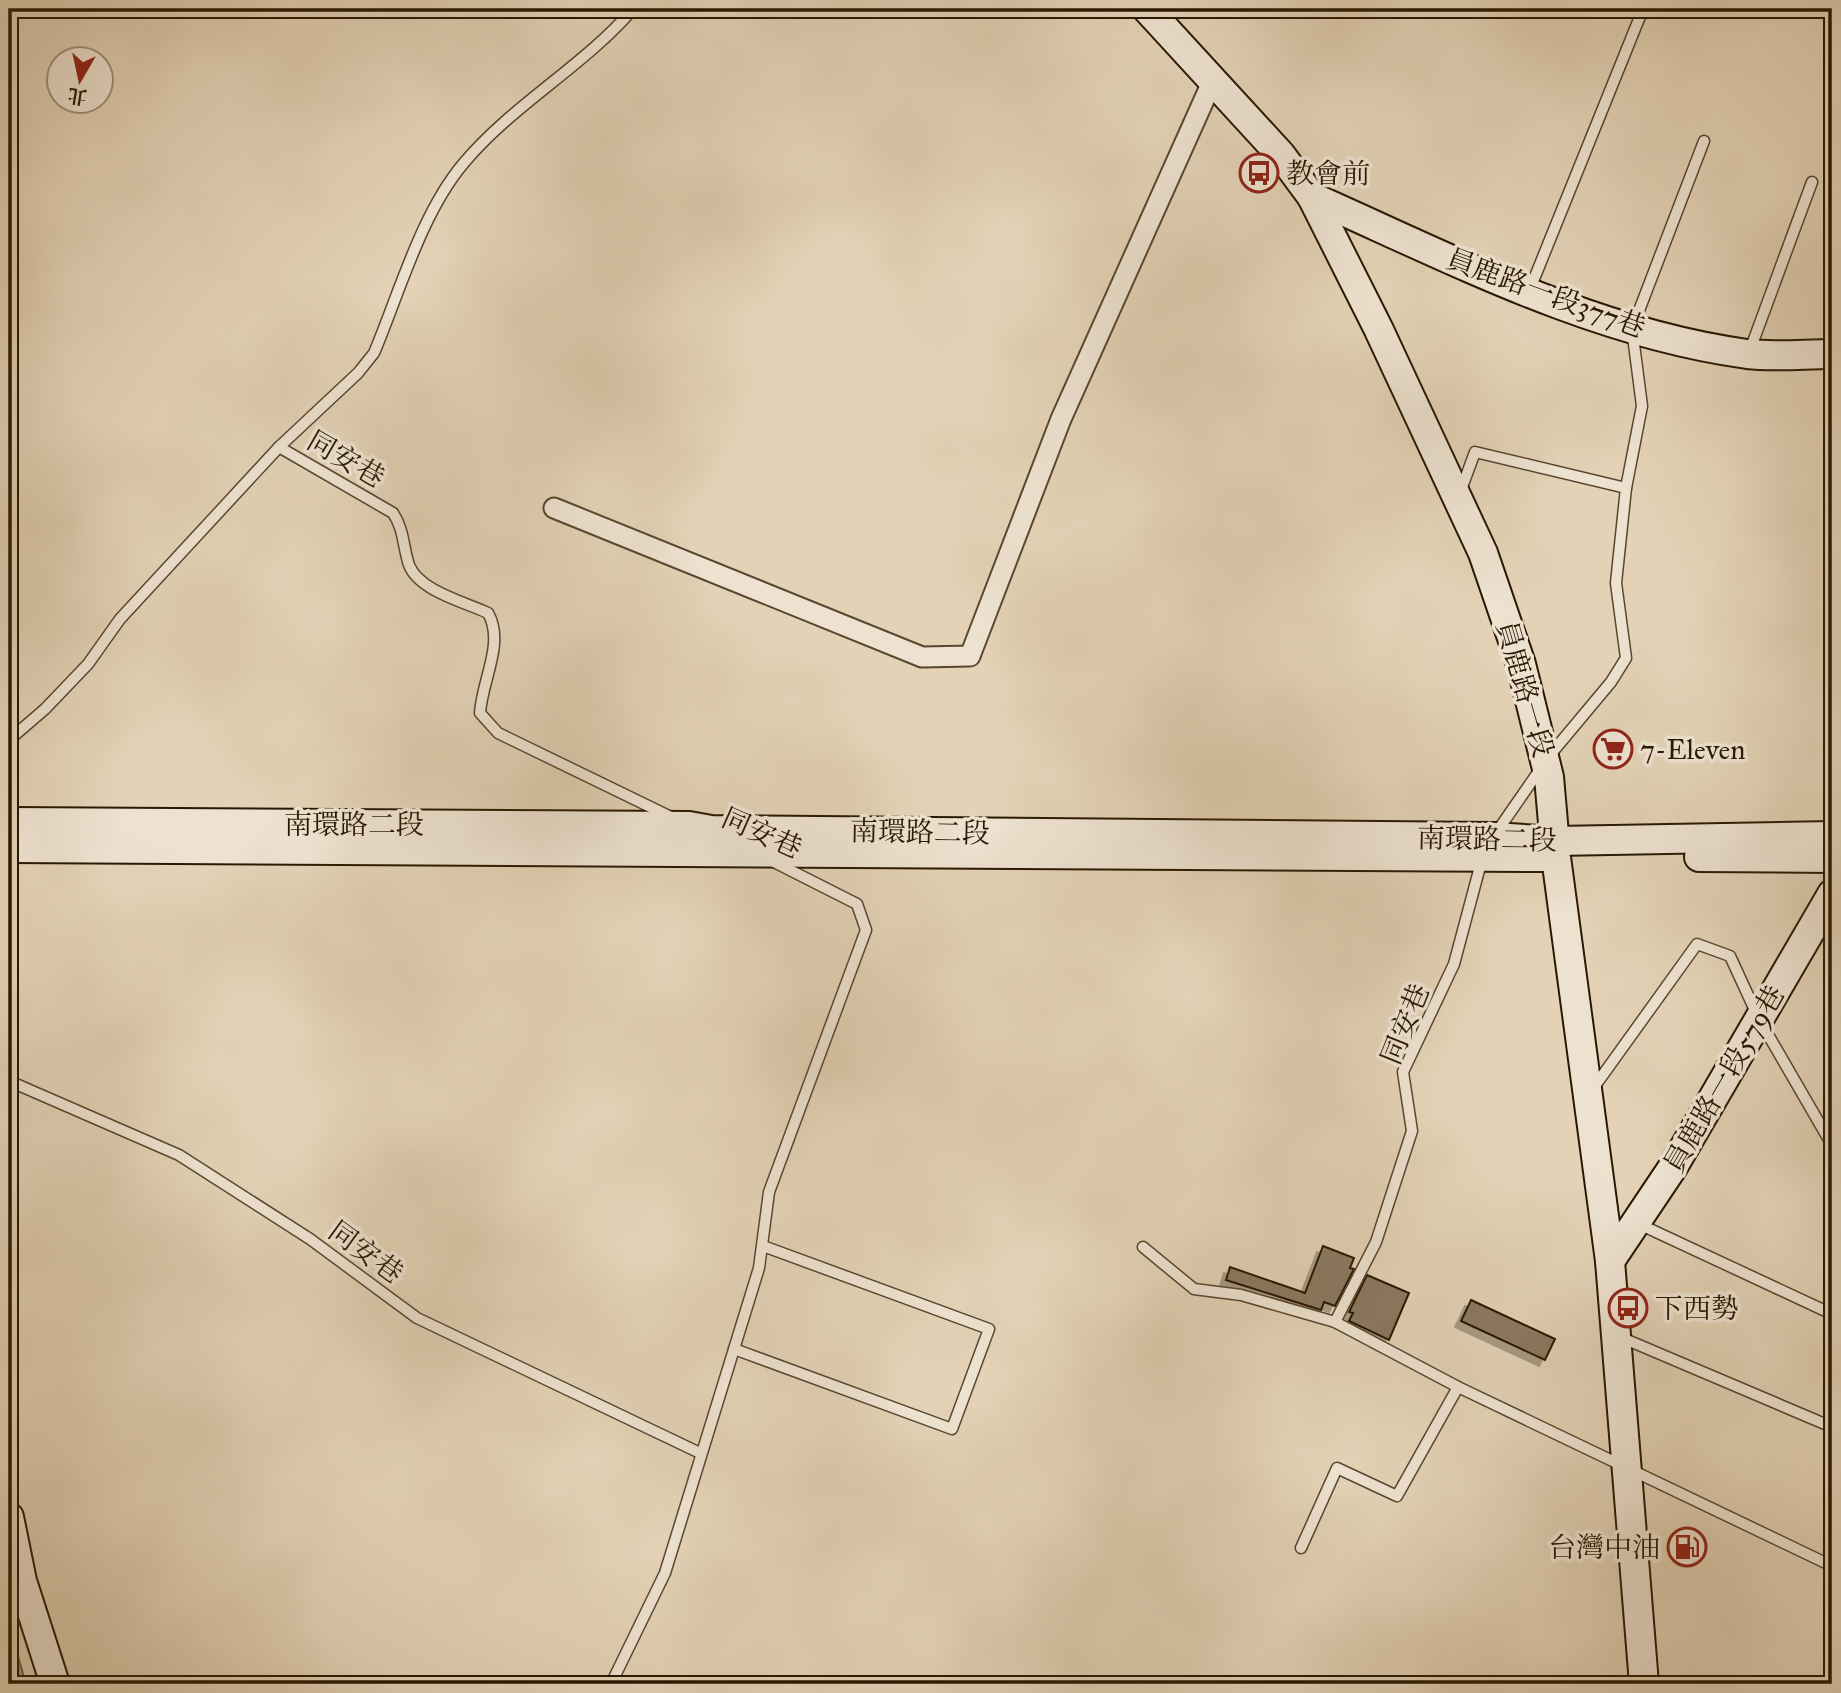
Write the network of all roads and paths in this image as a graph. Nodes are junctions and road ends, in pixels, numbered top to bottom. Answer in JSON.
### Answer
{"nodes":[{"id":1,"x":633,"y":9,"type":"edge"},
{"id":2,"x":1147,"y":9,"type":"edge"},
{"id":3,"x":1643,"y":9,"type":"edge"},
{"id":4,"x":1213,"y":80,"type":"junction"},
{"id":5,"x":1704,"y":141,"type":"dead end"},
{"id":6,"x":1812,"y":182,"type":"dead end"},
{"id":7,"x":1312,"y":197,"type":"junction"},
{"id":8,"x":1528,"y":293,"type":"junction"},
{"id":9,"x":1632,"y":329,"type":"junction"},
{"id":10,"x":1748,"y":354,"type":"junction"},
{"id":11,"x":1832,"y":354,"type":"edge"},
{"id":12,"x":279,"y":447,"type":"junction"},
{"id":13,"x":1626,"y":488,"type":"junction"},
{"id":14,"x":1457,"y":499,"type":"junction"},
{"id":15,"x":554,"y":508,"type":"dead end"},
{"id":16,"x":9,"y":740,"type":"edge"},
{"id":17,"x":1545,"y":760,"type":"junction"},
{"id":18,"x":9,"y":822,"type":"edge"},
{"id":19,"x":689,"y":826,"type":"junction"},
{"id":20,"x":1832,"y":836,"type":"edge"},
{"id":21,"x":9,"y":848,"type":"edge"},
{"id":22,"x":1488,"y":848,"type":"junction"},
{"id":23,"x":1555,"y":849,"type":"junction"},
{"id":24,"x":754,"y":852,"type":"junction"},
{"id":25,"x":1832,"y":858,"type":"edge"},
{"id":26,"x":1832,"y":894,"type":"edge"},
{"id":27,"x":1759,"y":1020,"type":"junction"},
{"id":28,"x":9,"y":1081,"type":"edge"},
{"id":29,"x":1590,"y":1094,"type":"junction"},
{"id":30,"x":1832,"y":1146,"type":"edge"},
{"id":31,"x":1638,"y":1223,"type":"junction"},
{"id":32,"x":763,"y":1246,"type":"junction"},
{"id":33,"x":1143,"y":1247,"type":"dead end"},
{"id":34,"x":1610,"y":1261,"type":"junction"},
{"id":35,"x":1832,"y":1314,"type":"edge"},
{"id":36,"x":1335,"y":1322,"type":"junction"},
{"id":37,"x":1618,"y":1336,"type":"junction"},
{"id":38,"x":734,"y":1349,"type":"junction"},
{"id":39,"x":1458,"y":1387,"type":"junction"},
{"id":40,"x":1832,"y":1427,"type":"edge"},
{"id":41,"x":700,"y":1453,"type":"junction"},
{"id":42,"x":1626,"y":1469,"type":"junction"},
{"id":43,"x":9,"y":1517,"type":"edge"},
{"id":44,"x":1301,"y":1548,"type":"dead end"},
{"id":45,"x":1832,"y":1566,"type":"edge"},
{"id":46,"x":55,"y":1684,"type":"edge"},
{"id":47,"x":611,"y":1684,"type":"edge"},
{"id":48,"x":1644,"y":1684,"type":"edge"}],
"edges":[{"from":1,"to":12,"type":"lane","name":"同安巷"},
{"from":2,"to":4,"type":"street","name":"員鹿路一段"},
{"from":3,"to":8,"type":"lane"},
{"from":4,"to":7,"type":"street","name":"員鹿路一段"},
{"from":4,"to":15,"type":"street"},
{"from":5,"to":9,"type":"lane"},
{"from":6,"to":10,"type":"lane"},
{"from":7,"to":8,"type":"street","name":"員鹿路一段377巷"},
{"from":7,"to":14,"type":"street","name":"員鹿路一段"},
{"from":8,"to":9,"type":"street","name":"員鹿路一段377巷"},
{"from":9,"to":10,"type":"street","name":"員鹿路一段377巷"},
{"from":9,"to":13,"type":"lane","name":"同安巷"},
{"from":10,"to":11,"type":"street","name":"員鹿路一段377巷"},
{"from":12,"to":16,"type":"lane","name":"同安巷"},
{"from":12,"to":19,"type":"lane","name":"同安巷"},
{"from":13,"to":14,"type":"lane"},
{"from":13,"to":17,"type":"lane","name":"同安巷"},
{"from":14,"to":17,"type":"street","name":"員鹿路一段"},
{"from":17,"to":22,"type":"lane","name":"同安巷"},
{"from":17,"to":23,"type":"street","name":"員鹿路一段"},
{"from":18,"to":19,"type":"street","name":"南環路二段"},
{"from":19,"to":22,"type":"street","name":"南環路二段"},
{"from":19,"to":24,"type":"lane","name":"同安巷"},
{"from":20,"to":23,"type":"street","name":"南環路二段"},
{"from":21,"to":24,"type":"street","name":"南環路二段"},
{"from":22,"to":23,"type":"street","name":"南環路二段"},
{"from":22,"to":24,"type":"street","name":"南環路二段"},
{"from":22,"to":36,"type":"lane","name":"同安巷"},
{"from":23,"to":25,"type":"street","name":"南環路二段"},
{"from":23,"to":29,"type":"street","name":"員鹿路一段"},
{"from":24,"to":32,"type":"lane","name":"同安巷"},
{"from":26,"to":27,"type":"street","name":"員鹿路一段579巷"},
{"from":27,"to":29,"type":"lane"},
{"from":27,"to":30,"type":"lane"},
{"from":27,"to":31,"type":"street","name":"員鹿路一段579巷"},
{"from":28,"to":41,"type":"lane","name":"同安巷"},
{"from":29,"to":34,"type":"street","name":"員鹿路一段"},
{"from":31,"to":34,"type":"street","name":"員鹿路一段579巷"},
{"from":31,"to":35,"type":"lane"},
{"from":32,"to":38,"type":"lane","name":"同安巷"},
{"from":32,"to":38,"type":"lane"},
{"from":33,"to":36,"type":"lane"},
{"from":34,"to":37,"type":"street","name":"員鹿路一段"},
{"from":36,"to":39,"type":"lane"},
{"from":37,"to":40,"type":"lane"},
{"from":37,"to":42,"type":"street","name":"員鹿路一段"},
{"from":38,"to":41,"type":"lane","name":"同安巷"},
{"from":39,"to":42,"type":"lane"},
{"from":39,"to":44,"type":"lane"},
{"from":41,"to":47,"type":"lane","name":"同安巷"},
{"from":42,"to":45,"type":"lane"},
{"from":42,"to":48,"type":"street","name":"員鹿路一段"},
{"from":43,"to":46,"type":"street"}]}
